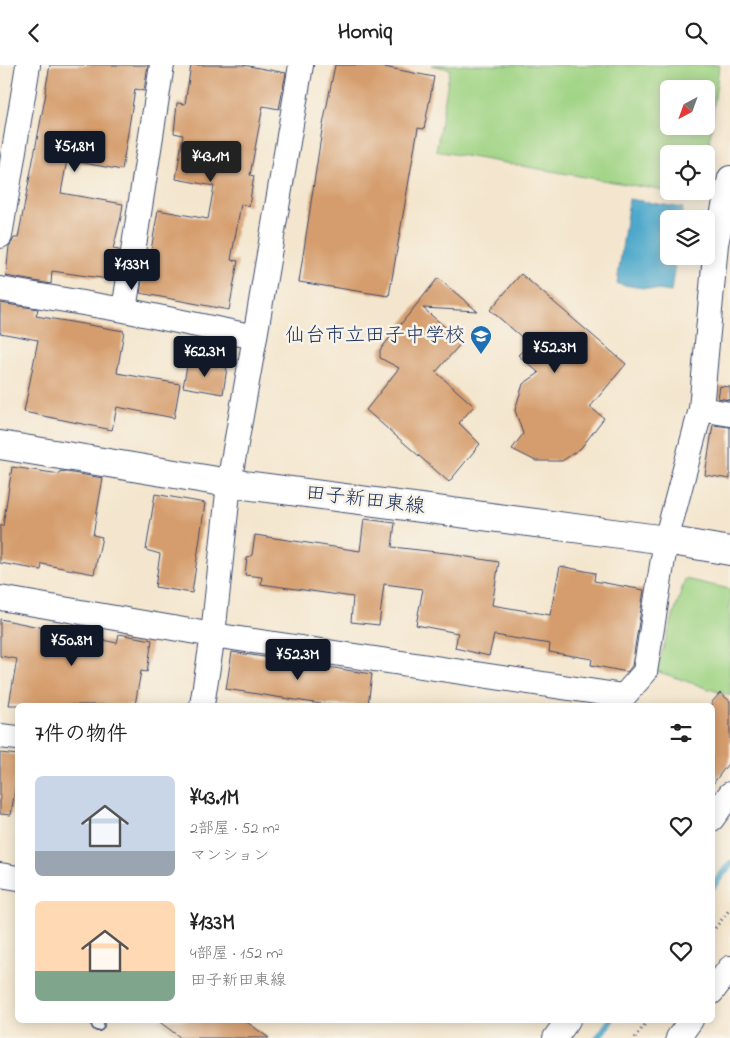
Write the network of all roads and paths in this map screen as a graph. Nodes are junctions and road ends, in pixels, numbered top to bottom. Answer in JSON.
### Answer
{"nodes":[{"id":1,"x":28,"y":65,"type":"edge"},
{"id":2,"x":162,"y":65,"type":"edge"},
{"id":3,"x":300,"y":65,"type":"edge"},
{"id":4,"x":730,"y":178,"type":"edge"},
{"id":5,"x":0,"y":236,"type":"edge"},
{"id":6,"x":0,"y":289,"type":"edge"},
{"id":7,"x":124,"y":309,"type":"junction"},
{"id":8,"x":255,"y":337,"type":"junction"},
{"id":9,"x":701,"y":409,"type":"junction"},
{"id":10,"x":730,"y":414,"type":"edge"},
{"id":11,"x":0,"y":445,"type":"edge"},
{"id":12,"x":229,"y":483,"type":"junction"},
{"id":13,"x":666,"y":540,"type":"junction"},
{"id":14,"x":730,"y":551,"type":"edge"},
{"id":15,"x":0,"y":598,"type":"edge"},
{"id":16,"x":213,"y":635,"type":"junction"},
{"id":17,"x":619,"y":701,"type":"edge"},
{"id":18,"x":202,"y":703,"type":"edge"},
{"id":19,"x":0,"y":735,"type":"edge"},
{"id":20,"x":15,"y":738,"type":"edge"},
{"id":21,"x":730,"y":794,"type":"edge"},
{"id":22,"x":715,"y":815,"type":"edge"},
{"id":23,"x":0,"y":875,"type":"edge"},
{"id":24,"x":15,"y":878,"type":"edge"},
{"id":25,"x":730,"y":909,"type":"edge"},
{"id":26,"x":715,"y":928,"type":"edge"},
{"id":27,"x":730,"y":968,"type":"edge"},
{"id":28,"x":715,"y":988,"type":"edge"},
{"id":29,"x":566,"y":1023,"type":"edge"},
{"id":30,"x":646,"y":1023,"type":"edge"},
{"id":31,"x":690,"y":1023,"type":"edge"},
{"id":32,"x":555,"y":1038,"type":"edge"},
{"id":33,"x":635,"y":1038,"type":"edge"},
{"id":34,"x":678,"y":1038,"type":"edge"}],
"edges":[{"from":1,"to":5,"type":"street"},
{"from":2,"to":7,"type":"street"},
{"from":3,"to":8,"type":"street"},
{"from":4,"to":9,"type":"street"},
{"from":6,"to":7,"type":"street"},
{"from":7,"to":8,"type":"street"},
{"from":8,"to":12,"type":"street"},
{"from":9,"to":10,"type":"street"},
{"from":9,"to":13,"type":"street"},
{"from":11,"to":12,"type":"street","name":"田子新田東線"},
{"from":12,"to":13,"type":"street","name":"田子新田東線"},
{"from":12,"to":16,"type":"street"},
{"from":13,"to":14,"type":"street","name":"田子新田東線"},
{"from":13,"to":17,"type":"street"},
{"from":15,"to":16,"type":"street"},
{"from":16,"to":17,"type":"street"},
{"from":16,"to":18,"type":"street"},
{"from":19,"to":20,"type":"street"},
{"from":21,"to":22,"type":"street"},
{"from":23,"to":24,"type":"street"},
{"from":25,"to":26,"type":"path"},
{"from":27,"to":28,"type":"street"},
{"from":29,"to":32,"type":"street"},
{"from":30,"to":33,"type":"path"},
{"from":31,"to":34,"type":"street"}]}
